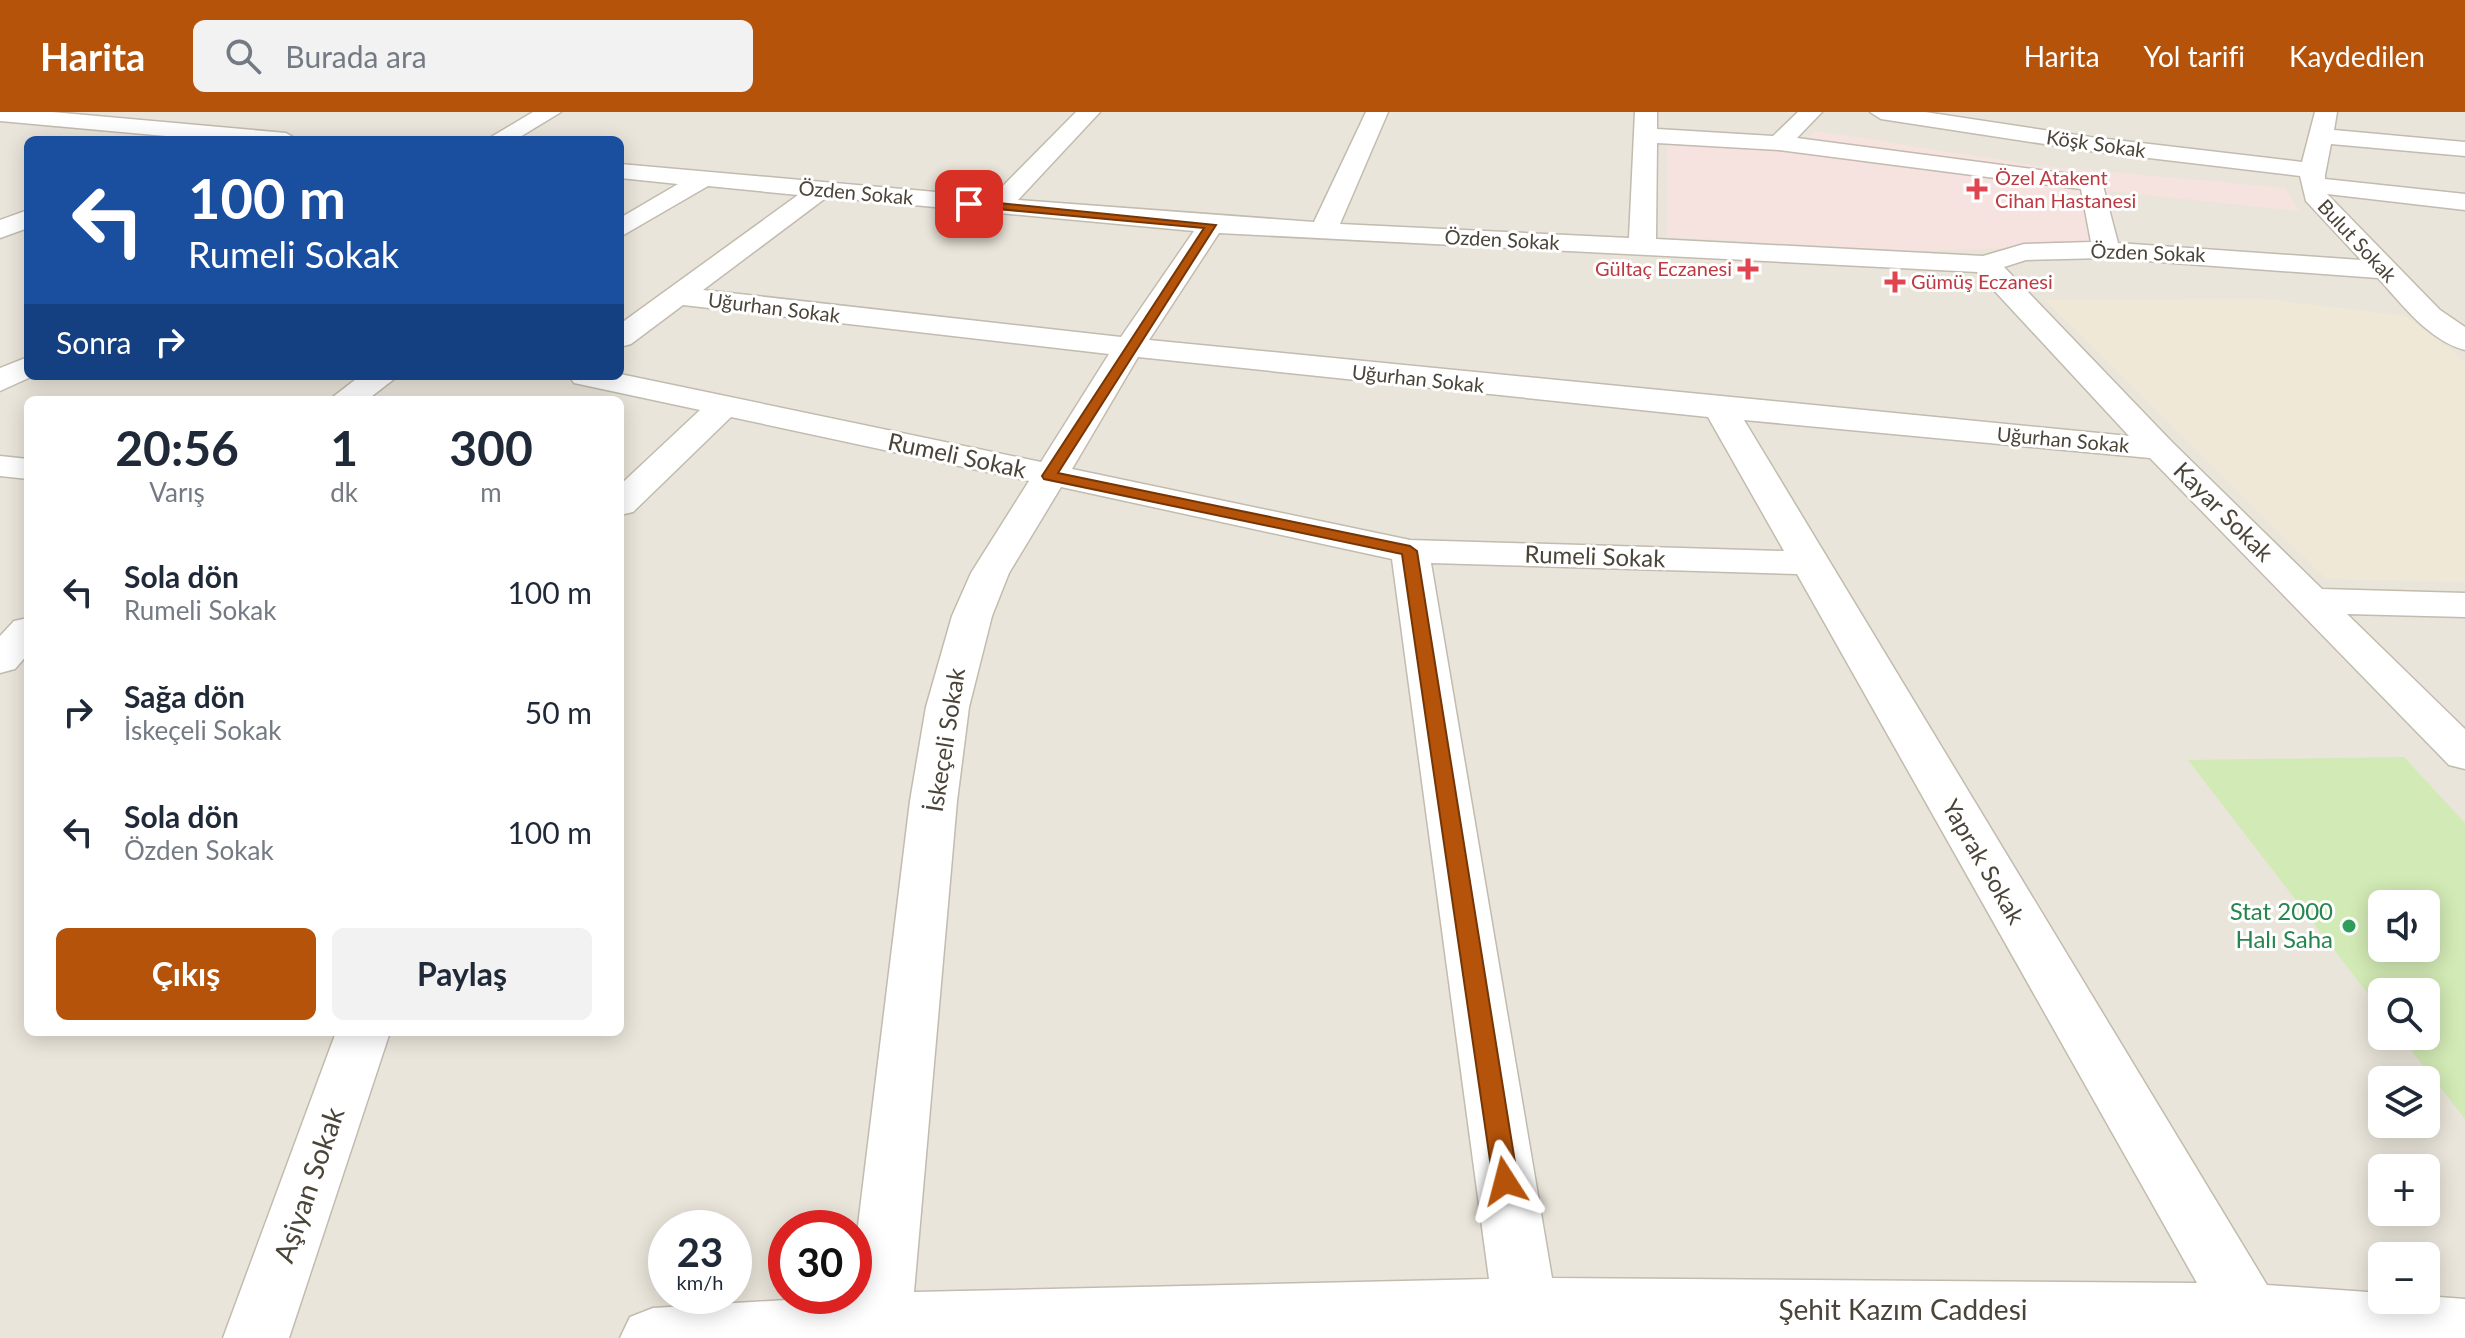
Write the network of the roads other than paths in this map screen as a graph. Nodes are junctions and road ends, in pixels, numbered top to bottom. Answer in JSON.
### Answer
{"nodes":[{"id":1,"x":550,"y":112,"type":"edge"},
{"id":2,"x":1089,"y":112,"type":"edge"},
{"id":3,"x":1377,"y":112,"type":"edge"},
{"id":4,"x":1811,"y":112,"type":"edge"},
{"id":5,"x":1881,"y":112,"type":"edge"},
{"id":6,"x":3,"y":114,"type":"edge"},
{"id":7,"x":1646,"y":124,"type":"edge"},
{"id":8,"x":2325,"y":124,"type":"edge"},
{"id":9,"x":206,"y":136,"type":"edge"},
{"id":10,"x":505,"y":136,"type":"edge"},
{"id":11,"x":1779,"y":143,"type":"junction"},
{"id":12,"x":2465,"y":149,"type":"edge"},
{"id":13,"x":624,"y":171,"type":"edge"},
{"id":14,"x":2311,"y":178,"type":"junction"},
{"id":15,"x":703,"y":179,"type":"junction"},
{"id":16,"x":821,"y":190,"type":"junction"},
{"id":17,"x":2465,"y":202,"type":"edge"},
{"id":18,"x":998,"y":206,"type":"junction"},
{"id":19,"x":24,"y":220,"type":"edge"},
{"id":20,"x":1211,"y":225,"type":"junction"},
{"id":21,"x":624,"y":227,"type":"edge"},
{"id":22,"x":0,"y":230,"type":"edge"},
{"id":23,"x":1323,"y":231,"type":"junction"},
{"id":24,"x":1642,"y":247,"type":"junction"},
{"id":25,"x":2106,"y":250,"type":"junction"},
{"id":26,"x":1985,"y":264,"type":"junction"},
{"id":27,"x":2384,"y":270,"type":"junction"},
{"id":28,"x":677,"y":296,"type":"junction"},
{"id":29,"x":2430,"y":316,"type":"junction"},
{"id":30,"x":2465,"y":322,"type":"edge"},
{"id":31,"x":624,"y":335,"type":"edge"},
{"id":32,"x":2465,"y":341,"type":"edge"},
{"id":33,"x":1128,"y":349,"type":"junction"},
{"id":34,"x":24,"y":368,"type":"edge"},
{"id":35,"x":376,"y":380,"type":"edge"},
{"id":36,"x":604,"y":380,"type":"edge"},
{"id":37,"x":0,"y":381,"type":"edge"},
{"id":38,"x":351,"y":396,"type":"edge"},
{"id":39,"x":724,"y":406,"type":"junction"},
{"id":40,"x":1721,"y":410,"type":"junction"},
{"id":41,"x":2160,"y":449,"type":"junction"},
{"id":42,"x":0,"y":466,"type":"edge"},
{"id":43,"x":24,"y":469,"type":"edge"},
{"id":44,"x":1049,"y":476,"type":"junction"},
{"id":45,"x":624,"y":500,"type":"edge"},
{"id":46,"x":1410,"y":551,"type":"junction"},
{"id":47,"x":1807,"y":563,"type":"junction"},
{"id":48,"x":2312,"y":601,"type":"junction"},
{"id":49,"x":2465,"y":605,"type":"edge"},
{"id":50,"x":24,"y":634,"type":"edge"},
{"id":51,"x":0,"y":660,"type":"edge"},
{"id":52,"x":2465,"y":755,"type":"edge"},
{"id":53,"x":362,"y":1036,"type":"edge"},
{"id":54,"x":1525,"y":1307,"type":"junction"},
{"id":55,"x":2248,"y":1313,"type":"junction"},
{"id":56,"x":878,"y":1322,"type":"junction"},
{"id":57,"x":1341,"y":1325,"type":"edge"},
{"id":58,"x":2465,"y":1329,"type":"edge"},
{"id":59,"x":256,"y":1338,"type":"edge"},
{"id":60,"x":653,"y":1338,"type":"edge"}],
"edges":[{"from":1,"to":10,"type":"street"},
{"from":2,"to":18,"type":"street"},
{"from":3,"to":23,"type":"street"},
{"from":4,"to":11,"type":"street"},
{"from":5,"to":14,"type":"street","name":"Köşk Sokak"},
{"from":6,"to":9,"type":"street"},
{"from":7,"to":11,"type":"street"},
{"from":7,"to":24,"type":"street"},
{"from":8,"to":12,"type":"street"},
{"from":8,"to":14,"type":"street","name":"Bulut Sokak"},
{"from":11,"to":25,"type":"street"},
{"from":13,"to":15,"type":"street","name":"Özden Sokak"},
{"from":14,"to":17,"type":"street","name":"Köşk Sokak"},
{"from":14,"to":27,"type":"street","name":"Bulut Sokak"},
{"from":15,"to":16,"type":"street","name":"Özden Sokak"},
{"from":15,"to":21,"type":"street"},
{"from":16,"to":18,"type":"street","name":"Özden Sokak"},
{"from":16,"to":28,"type":"street"},
{"from":18,"to":20,"type":"street","name":"Özden Sokak"},
{"from":19,"to":22,"type":"street"},
{"from":20,"to":23,"type":"street","name":"Özden Sokak"},
{"from":20,"to":33,"type":"street","name":"İskeçeli Sokak"},
{"from":23,"to":24,"type":"street","name":"Özden Sokak"},
{"from":24,"to":26,"type":"street","name":"Özden Sokak"},
{"from":25,"to":26,"type":"street","name":"Özden Sokak"},
{"from":25,"to":27,"type":"street","name":"Özden Sokak"},
{"from":26,"to":41,"type":"street","name":"Kayar Sokak"},
{"from":27,"to":29,"type":"street","name":"Bulut Sokak"},
{"from":28,"to":31,"type":"street"},
{"from":28,"to":33,"type":"street","name":"Uğurhan Sokak"},
{"from":29,"to":30,"type":"street"},
{"from":29,"to":32,"type":"street","name":"Bulut Sokak"},
{"from":33,"to":40,"type":"street","name":"Uğurhan Sokak"},
{"from":33,"to":44,"type":"street","name":"İskeçeli Sokak"},
{"from":34,"to":37,"type":"street"},
{"from":35,"to":38,"type":"street"},
{"from":36,"to":39,"type":"street","name":"Rumeli Sokak"},
{"from":39,"to":44,"type":"street","name":"Rumeli Sokak"},
{"from":39,"to":45,"type":"street"},
{"from":40,"to":41,"type":"street","name":"Uğurhan Sokak"},
{"from":40,"to":47,"type":"street","name":"Yaprak Sokak"},
{"from":41,"to":48,"type":"street","name":"Kayar Sokak"},
{"from":42,"to":43,"type":"street"},
{"from":44,"to":46,"type":"street","name":"Rumeli Sokak"},
{"from":44,"to":56,"type":"street","name":"İskeçeli Sokak"},
{"from":46,"to":47,"type":"street","name":"Rumeli Sokak"},
{"from":46,"to":54,"type":"street"},
{"from":47,"to":55,"type":"street","name":"Yaprak Sokak"},
{"from":48,"to":49,"type":"street"},
{"from":48,"to":52,"type":"street","name":"Kayar Sokak"},
{"from":50,"to":51,"type":"street"},
{"from":53,"to":59,"type":"street","name":"Aşiyan Sokak"},
{"from":54,"to":55,"type":"street","name":"Şehit Kazım Caddesi"},
{"from":54,"to":57,"type":"street","name":"Şehit Kazım Caddesi"},
{"from":55,"to":58,"type":"street","name":"Şehit Kazım Caddesi"},
{"from":56,"to":57,"type":"street","name":"Şehit Kazım Caddesi"},
{"from":56,"to":60,"type":"street","name":"Şehit Kazım Caddesi"}]}
